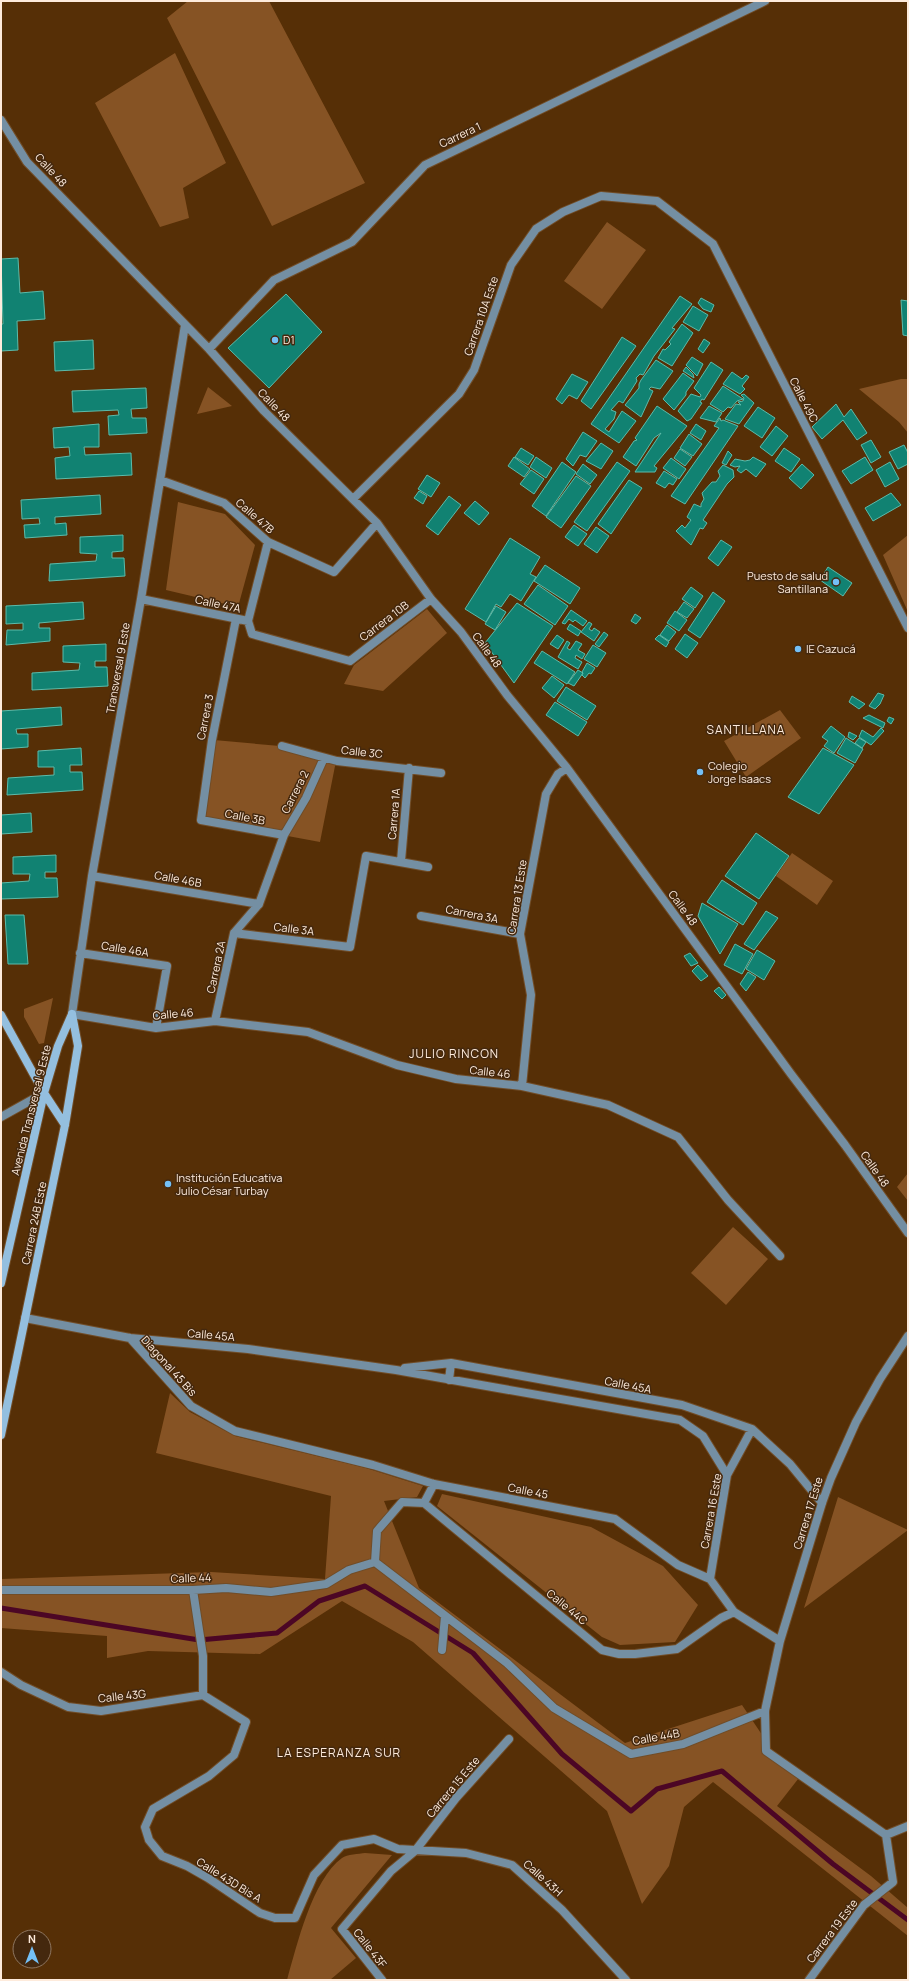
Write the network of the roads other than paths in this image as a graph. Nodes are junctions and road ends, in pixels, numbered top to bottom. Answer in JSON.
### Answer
{"nodes":[{"id":1,"x":766,"y":1,"type":"edge"},
{"id":2,"x":1,"y":120,"type":"edge"},
{"id":3,"x":657,"y":201,"type":"joint"},
{"id":4,"x":185,"y":325,"type":"junction"},
{"id":5,"x":209,"y":349,"type":"junction"},
{"id":6,"x":160,"y":480,"type":"junction"},
{"id":7,"x":353,"y":499,"type":"junction"},
{"id":8,"x":377,"y":523,"type":"junction"},
{"id":9,"x":268,"y":542,"type":"junction"},
{"id":10,"x":141,"y":599,"type":"junction"},
{"id":11,"x":431,"y":599,"type":"junction"},
{"id":12,"x":236,"y":619,"type":"junction"},
{"id":13,"x":248,"y":621,"type":"junction"},
{"id":14,"x":908,"y":628,"type":"edge"},
{"id":15,"x":350,"y":661,"type":"joint"},
{"id":16,"x":282,"y":746,"type":"dead end"},
{"id":17,"x":324,"y":758,"type":"junction"},
{"id":18,"x":409,"y":768,"type":"junction"},
{"id":19,"x":567,"y":768,"type":"junction"},
{"id":20,"x":441,"y":773,"type":"dead end"},
{"id":21,"x":201,"y":820,"type":"joint"},
{"id":22,"x":284,"y":835,"type":"junction"},
{"id":23,"x":401,"y":861,"type":"junction"},
{"id":24,"x":428,"y":867,"type":"dead end"},
{"id":25,"x":92,"y":876,"type":"junction"},
{"id":26,"x":259,"y":904,"type":"junction"},
{"id":27,"x":421,"y":916,"type":"dead end"},
{"id":28,"x":234,"y":933,"type":"junction"},
{"id":29,"x":520,"y":934,"type":"junction"},
{"id":30,"x":80,"y":953,"type":"junction"},
{"id":31,"x":72,"y":1014,"type":"junction"},
{"id":32,"x":1,"y":1016,"type":"edge"},
{"id":33,"x":215,"y":1021,"type":"junction"},
{"id":34,"x":156,"y":1028,"type":"junction"},
{"id":35,"x":522,"y":1086,"type":"junction"},
{"id":36,"x":44,"y":1092,"type":"junction"},
{"id":37,"x":1,"y":1116,"type":"edge"},
{"id":38,"x":65,"y":1125,"type":"junction"},
{"id":39,"x":908,"y":1233,"type":"edge"},
{"id":40,"x":780,"y":1256,"type":"dead end"},
{"id":41,"x":1,"y":1283,"type":"edge"},
{"id":42,"x":25,"y":1318,"type":"junction"},
{"id":43,"x":908,"y":1336,"type":"edge"},
{"id":44,"x":130,"y":1338,"type":"junction"},
{"id":45,"x":451,"y":1363,"type":"junction"},
{"id":46,"x":396,"y":1370,"type":"junction"},
{"id":47,"x":449,"y":1380,"type":"junction"},
{"id":48,"x":682,"y":1405,"type":"junction"},
{"id":49,"x":680,"y":1420,"type":"junction"},
{"id":50,"x":752,"y":1429,"type":"junction"},
{"id":51,"x":235,"y":1431,"type":"joint"},
{"id":52,"x":1,"y":1434,"type":"edge"},
{"id":53,"x":727,"y":1475,"type":"junction"},
{"id":54,"x":434,"y":1484,"type":"junction"},
{"id":55,"x":424,"y":1503,"type":"junction"},
{"id":56,"x":822,"y":1503,"type":"junction"},
{"id":57,"x":375,"y":1562,"type":"junction"},
{"id":58,"x":710,"y":1578,"type":"junction"},
{"id":59,"x":1,"y":1590,"type":"edge"},
{"id":60,"x":193,"y":1590,"type":"junction"},
{"id":61,"x":734,"y":1612,"type":"junction"},
{"id":62,"x":444,"y":1616,"type":"junction"},
{"id":63,"x":780,"y":1641,"type":"junction"},
{"id":64,"x":442,"y":1650,"type":"dead end"},
{"id":65,"x":1,"y":1672,"type":"edge"},
{"id":66,"x":203,"y":1695,"type":"junction"},
{"id":67,"x":765,"y":1711,"type":"junction"},
{"id":68,"x":509,"y":1739,"type":"dead end"},
{"id":69,"x":908,"y":1826,"type":"edge"},
{"id":70,"x":886,"y":1835,"type":"junction"},
{"id":71,"x":415,"y":1851,"type":"junction"},
{"id":72,"x":342,"y":1929,"type":"joint"},
{"id":73,"x":382,"y":1980,"type":"edge"},
{"id":74,"x":626,"y":1980,"type":"edge"},
{"id":75,"x":809,"y":1980,"type":"edge"}],
"edges":[{"from":1,"to":5,"type":"street","name":"Carrera 1"},
{"from":2,"to":4,"type":"street","name":"Calle 48"},
{"from":3,"to":7,"type":"street","name":"Carrera 10A Este"},
{"from":3,"to":14,"type":"street","name":"Calle 49C"},
{"from":4,"to":5,"type":"street","name":"Calle 48"},
{"from":4,"to":6,"type":"street","name":"Transversal 9 Este"},
{"from":5,"to":7,"type":"street","name":"Calle 48"},
{"from":6,"to":9,"type":"street","name":"Calle 47B"},
{"from":6,"to":10,"type":"street","name":"Transversal 9 Este"},
{"from":7,"to":8,"type":"street","name":"Calle 48"},
{"from":8,"to":9,"type":"street","name":"Calle 47B"},
{"from":8,"to":11,"type":"street","name":"Calle 48"},
{"from":9,"to":13,"type":"street"},
{"from":10,"to":12,"type":"street","name":"Calle 47A"},
{"from":10,"to":25,"type":"street","name":"Transversal 9 Este"},
{"from":11,"to":15,"type":"street","name":"Carrera 10B"},
{"from":11,"to":19,"type":"street","name":"Calle 48"},
{"from":12,"to":13,"type":"street","name":"Calle 47A"},
{"from":12,"to":21,"type":"street","name":"Carrera 3"},
{"from":13,"to":15,"type":"street","name":"Calle 47A"},
{"from":16,"to":17,"type":"street","name":"Calle 3C"},
{"from":17,"to":18,"type":"street","name":"Calle 3C"},
{"from":17,"to":22,"type":"street","name":"Carrera 2"},
{"from":18,"to":20,"type":"street","name":"Calle 3C"},
{"from":18,"to":23,"type":"street","name":"Carrera 1A"},
{"from":19,"to":29,"type":"street","name":"Carrera 13 Este"},
{"from":19,"to":39,"type":"street","name":"Calle 48"},
{"from":21,"to":22,"type":"street","name":"Calle 3B"},
{"from":22,"to":26,"type":"street","name":"Carrera 2A"},
{"from":23,"to":24,"type":"street"},
{"from":23,"to":28,"type":"street","name":"Calle 3A"},
{"from":25,"to":26,"type":"street","name":"Calle 46B"},
{"from":25,"to":30,"type":"street","name":"Transversal 9 Este"},
{"from":26,"to":28,"type":"street","name":"Carrera 2A"},
{"from":27,"to":29,"type":"street","name":"Carrera 3A"},
{"from":28,"to":33,"type":"street","name":"Carrera 2A"},
{"from":29,"to":35,"type":"street","name":"Carrera 13 Este"},
{"from":30,"to":31,"type":"street","name":"Transversal 9 Este"},
{"from":30,"to":34,"type":"street","name":"Calle 46A"},
{"from":31,"to":34,"type":"street","name":"Calle 46"},
{"from":31,"to":36,"type":"main road","name":"Avenida Transversal 9 Este"},
{"from":31,"to":38,"type":"main road","name":"Carrera 24B Este"},
{"from":32,"to":36,"type":"main road"},
{"from":33,"to":34,"type":"street","name":"Calle 46"},
{"from":33,"to":35,"type":"street","name":"Calle 46"},
{"from":35,"to":40,"type":"street","name":"Calle 46"},
{"from":36,"to":37,"type":"street"},
{"from":36,"to":38,"type":"main road"},
{"from":36,"to":41,"type":"main road","name":"Avenida Transversal 9 Este"},
{"from":38,"to":42,"type":"main road","name":"Carrera 24B Este"},
{"from":42,"to":44,"type":"street","name":"Calle 45A"},
{"from":42,"to":52,"type":"main road","name":"Carrera 24B Este"},
{"from":43,"to":56,"type":"street","name":"Carrera 17 Este"},
{"from":44,"to":46,"type":"street","name":"Calle 45A"},
{"from":44,"to":51,"type":"street","name":"Diagonal 45 Bis"},
{"from":45,"to":46,"type":"street","name":"Calle 45A"},
{"from":45,"to":47,"type":"street"},
{"from":45,"to":48,"type":"street","name":"Calle 45A"},
{"from":46,"to":47,"type":"street","name":"Calle 45A"},
{"from":47,"to":49,"type":"street","name":"Calle 45A"},
{"from":48,"to":49,"type":"street"},
{"from":48,"to":50,"type":"street","name":"Calle 45A"},
{"from":49,"to":53,"type":"street","name":"Calle 45A"},
{"from":50,"to":53,"type":"street","name":"Carrera 16 Este"},
{"from":50,"to":56,"type":"street","name":"Calle 45A"},
{"from":51,"to":54,"type":"street","name":"Calle 45"},
{"from":53,"to":58,"type":"street","name":"Carrera 16 Este"},
{"from":54,"to":55,"type":"street"},
{"from":54,"to":58,"type":"street","name":"Calle 45"},
{"from":55,"to":57,"type":"street"},
{"from":55,"to":61,"type":"street","name":"Calle 44C"},
{"from":56,"to":63,"type":"street","name":"Carrera 17 Este"},
{"from":57,"to":60,"type":"street","name":"Calle 44"},
{"from":57,"to":62,"type":"street","name":"Calle 44B"},
{"from":58,"to":61,"type":"street"},
{"from":59,"to":60,"type":"street","name":"Calle 44"},
{"from":60,"to":66,"type":"street"},
{"from":61,"to":63,"type":"street"},
{"from":62,"to":64,"type":"street"},
{"from":62,"to":67,"type":"street","name":"Calle 44B"},
{"from":63,"to":67,"type":"street","name":"Carrera 17 Este"},
{"from":65,"to":66,"type":"street","name":"Calle 43G"},
{"from":66,"to":71,"type":"street","name":"Calle 43D Bis A"},
{"from":67,"to":70,"type":"street"},
{"from":68,"to":71,"type":"street","name":"Carrera 15 Este"},
{"from":69,"to":70,"type":"street"},
{"from":70,"to":75,"type":"street","name":"Carrera 19 Este"},
{"from":71,"to":72,"type":"street","name":"Carrera 15 Este"},
{"from":71,"to":74,"type":"street","name":"Calle 43H"},
{"from":72,"to":73,"type":"street","name":"Calle 43F"}]}
